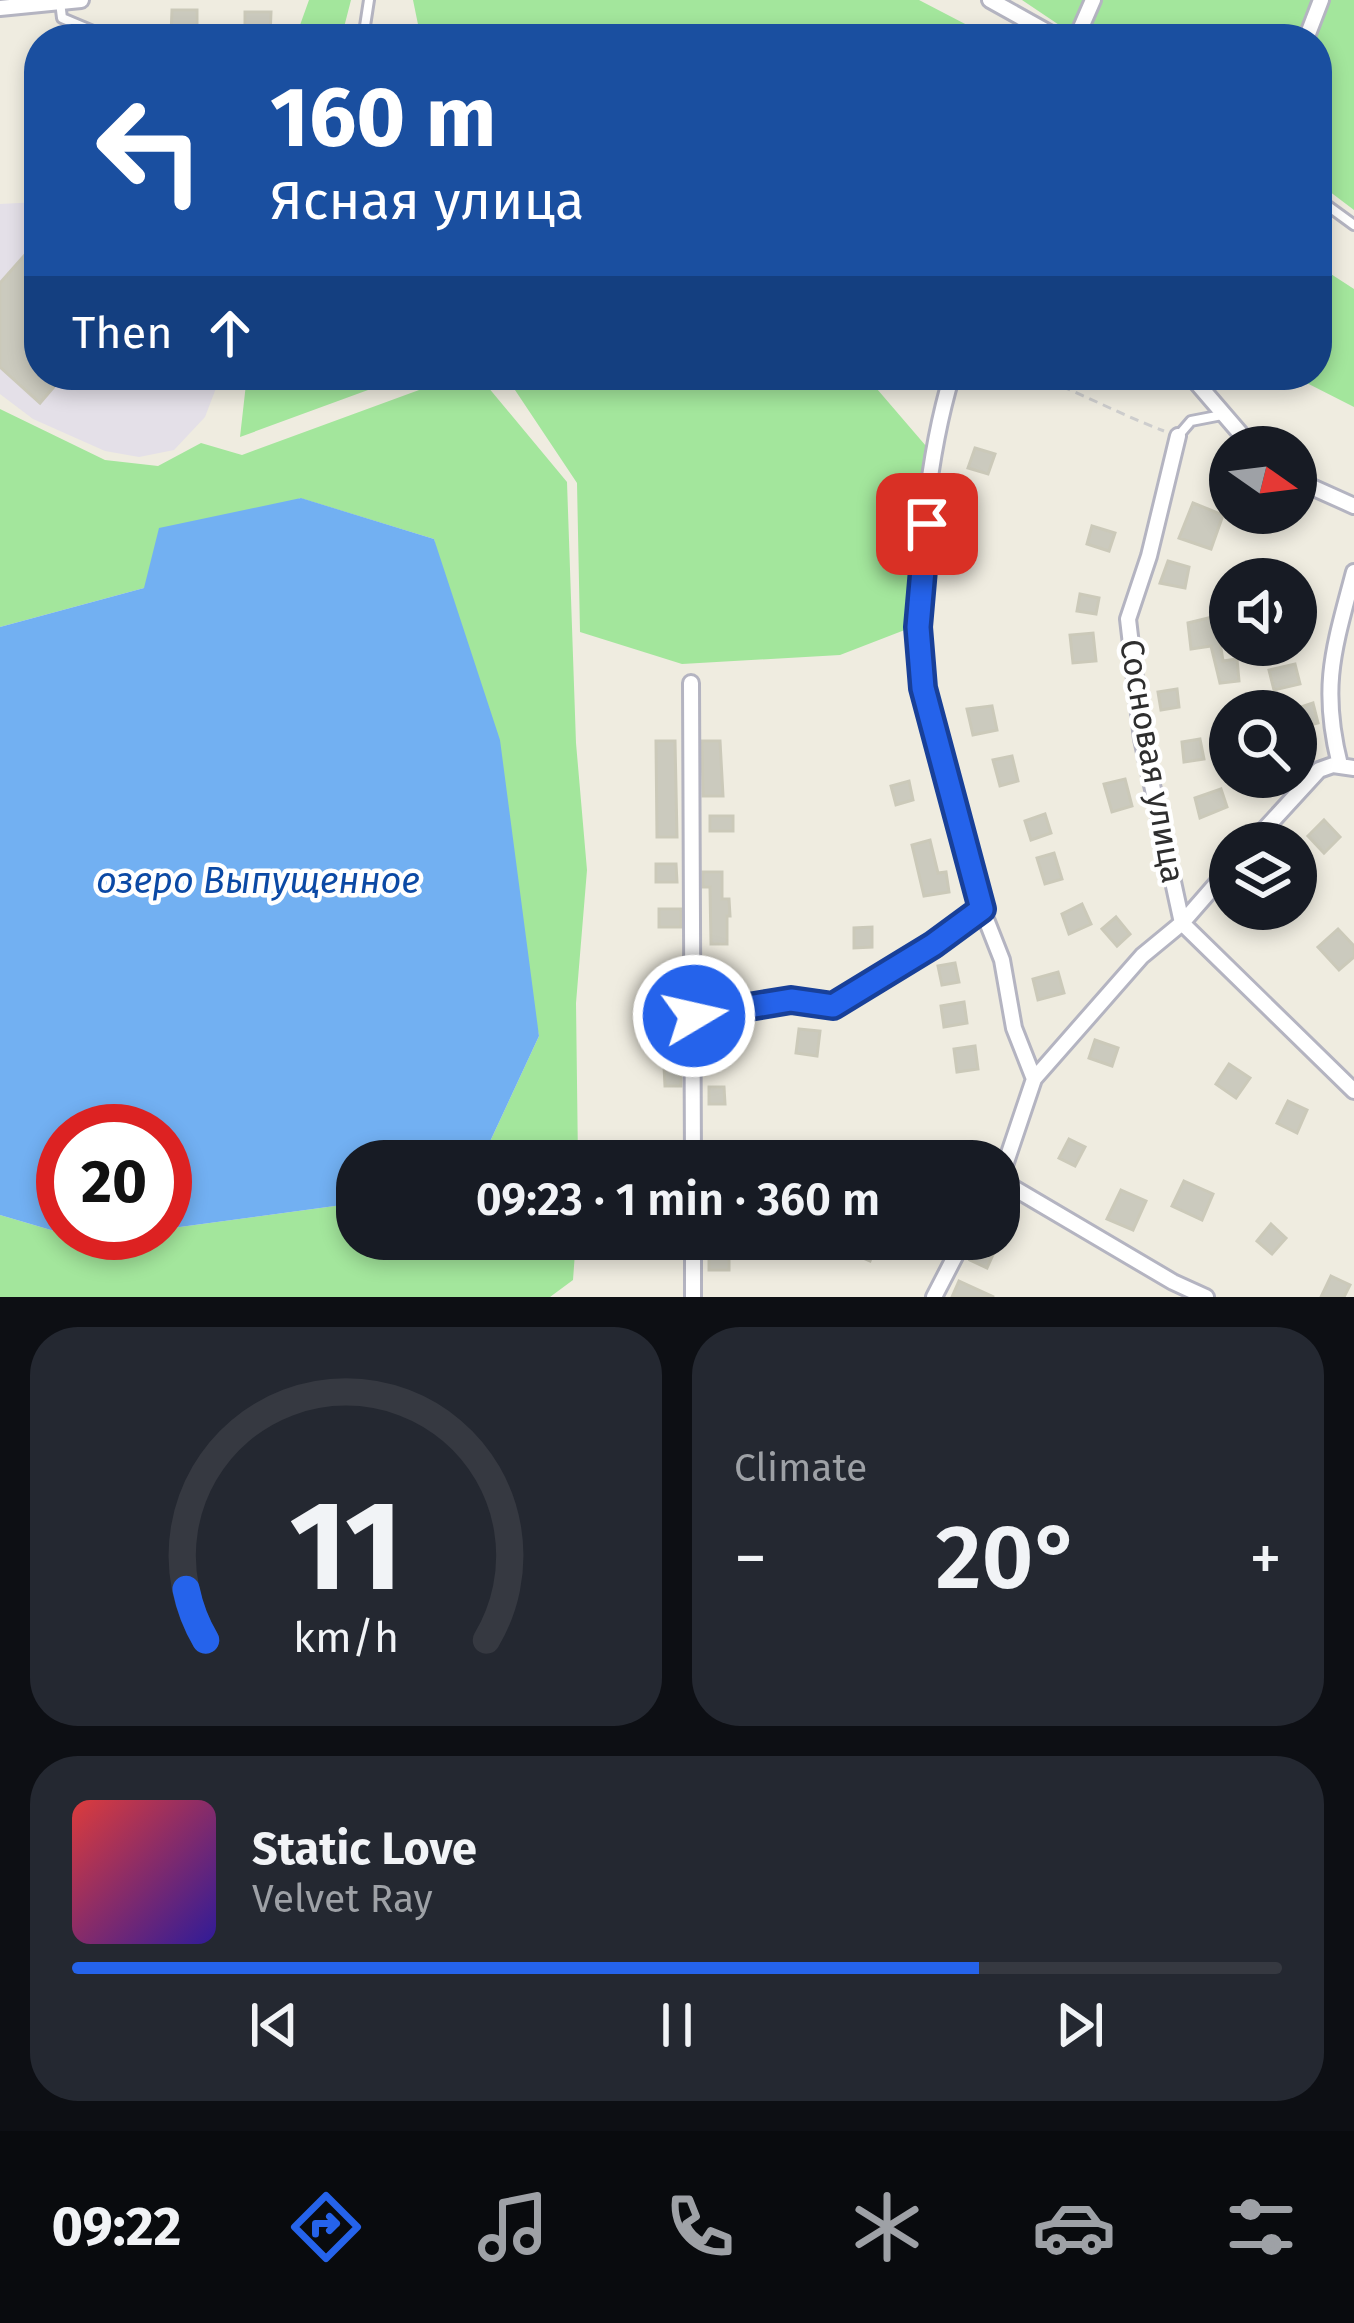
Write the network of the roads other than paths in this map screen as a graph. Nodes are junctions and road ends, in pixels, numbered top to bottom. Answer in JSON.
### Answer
{"nodes":[{"id":1,"x":81,"y":0,"type":"edge"},
{"id":2,"x":990,"y":0,"type":"edge"},
{"id":3,"x":60,"y":2,"type":"edge"},
{"id":4,"x":0,"y":8,"type":"edge"},
{"id":5,"x":76,"y":24,"type":"edge"},
{"id":6,"x":1033,"y":24,"type":"edge"},
{"id":7,"x":949,"y":390,"type":"edge"},
{"id":8,"x":1202,"y":390,"type":"edge"},
{"id":9,"x":1223,"y":415,"type":"junction"},
{"id":10,"x":1233,"y":426,"type":"edge"},
{"id":11,"x":1178,"y":436,"type":"joint"},
{"id":12,"x":1317,"y":489,"type":"edge"},
{"id":13,"x":1354,"y":506,"type":"edge"},
{"id":14,"x":1354,"y":572,"type":"edge"},
{"id":15,"x":691,"y":683,"type":"dead end"},
{"id":16,"x":1347,"y":767,"type":"edge"},
{"id":17,"x":1271,"y":822,"type":"edge"},
{"id":18,"x":1209,"y":892,"type":"edge"},
{"id":19,"x":982,"y":909,"type":"junction"},
{"id":20,"x":1182,"y":923,"type":"junction"},
{"id":21,"x":694,"y":1016,"type":"junction"},
{"id":22,"x":1034,"y":1079,"type":"junction"},
{"id":23,"x":1354,"y":1091,"type":"edge"},
{"id":24,"x":693,"y":1140,"type":"edge"},
{"id":25,"x":1014,"y":1140,"type":"edge"},
{"id":26,"x":1020,"y":1194,"type":"edge"},
{"id":27,"x":693,"y":1260,"type":"edge"},
{"id":28,"x":953,"y":1260,"type":"edge"},
{"id":29,"x":693,"y":1297,"type":"edge"},
{"id":30,"x":934,"y":1297,"type":"edge"},
{"id":31,"x":1206,"y":1297,"type":"edge"}],
"edges":[{"from":1,"to":3,"type":"street"},
{"from":2,"to":6,"type":"street"},
{"from":3,"to":4,"type":"street"},
{"from":3,"to":5,"type":"lane"},
{"from":7,"to":19,"type":"street"},
{"from":8,"to":9,"type":"street"},
{"from":9,"to":10,"type":"street"},
{"from":9,"to":11,"type":"lane"},
{"from":11,"to":20,"type":"street","name":"Сосновая улица"},
{"from":12,"to":13,"type":"street"},
{"from":14,"to":16,"type":"street"},
{"from":15,"to":21,"type":"street"},
{"from":16,"to":17,"type":"street"},
{"from":18,"to":20,"type":"street"},
{"from":19,"to":21,"type":"lane"},
{"from":19,"to":22,"type":"street"},
{"from":20,"to":22,"type":"street"},
{"from":20,"to":23,"type":"street","name":"Сосновая улица"},
{"from":21,"to":24,"type":"street"},
{"from":22,"to":25,"type":"street"},
{"from":26,"to":31,"type":"street"},
{"from":27,"to":29,"type":"street"},
{"from":28,"to":30,"type":"street"}]}
